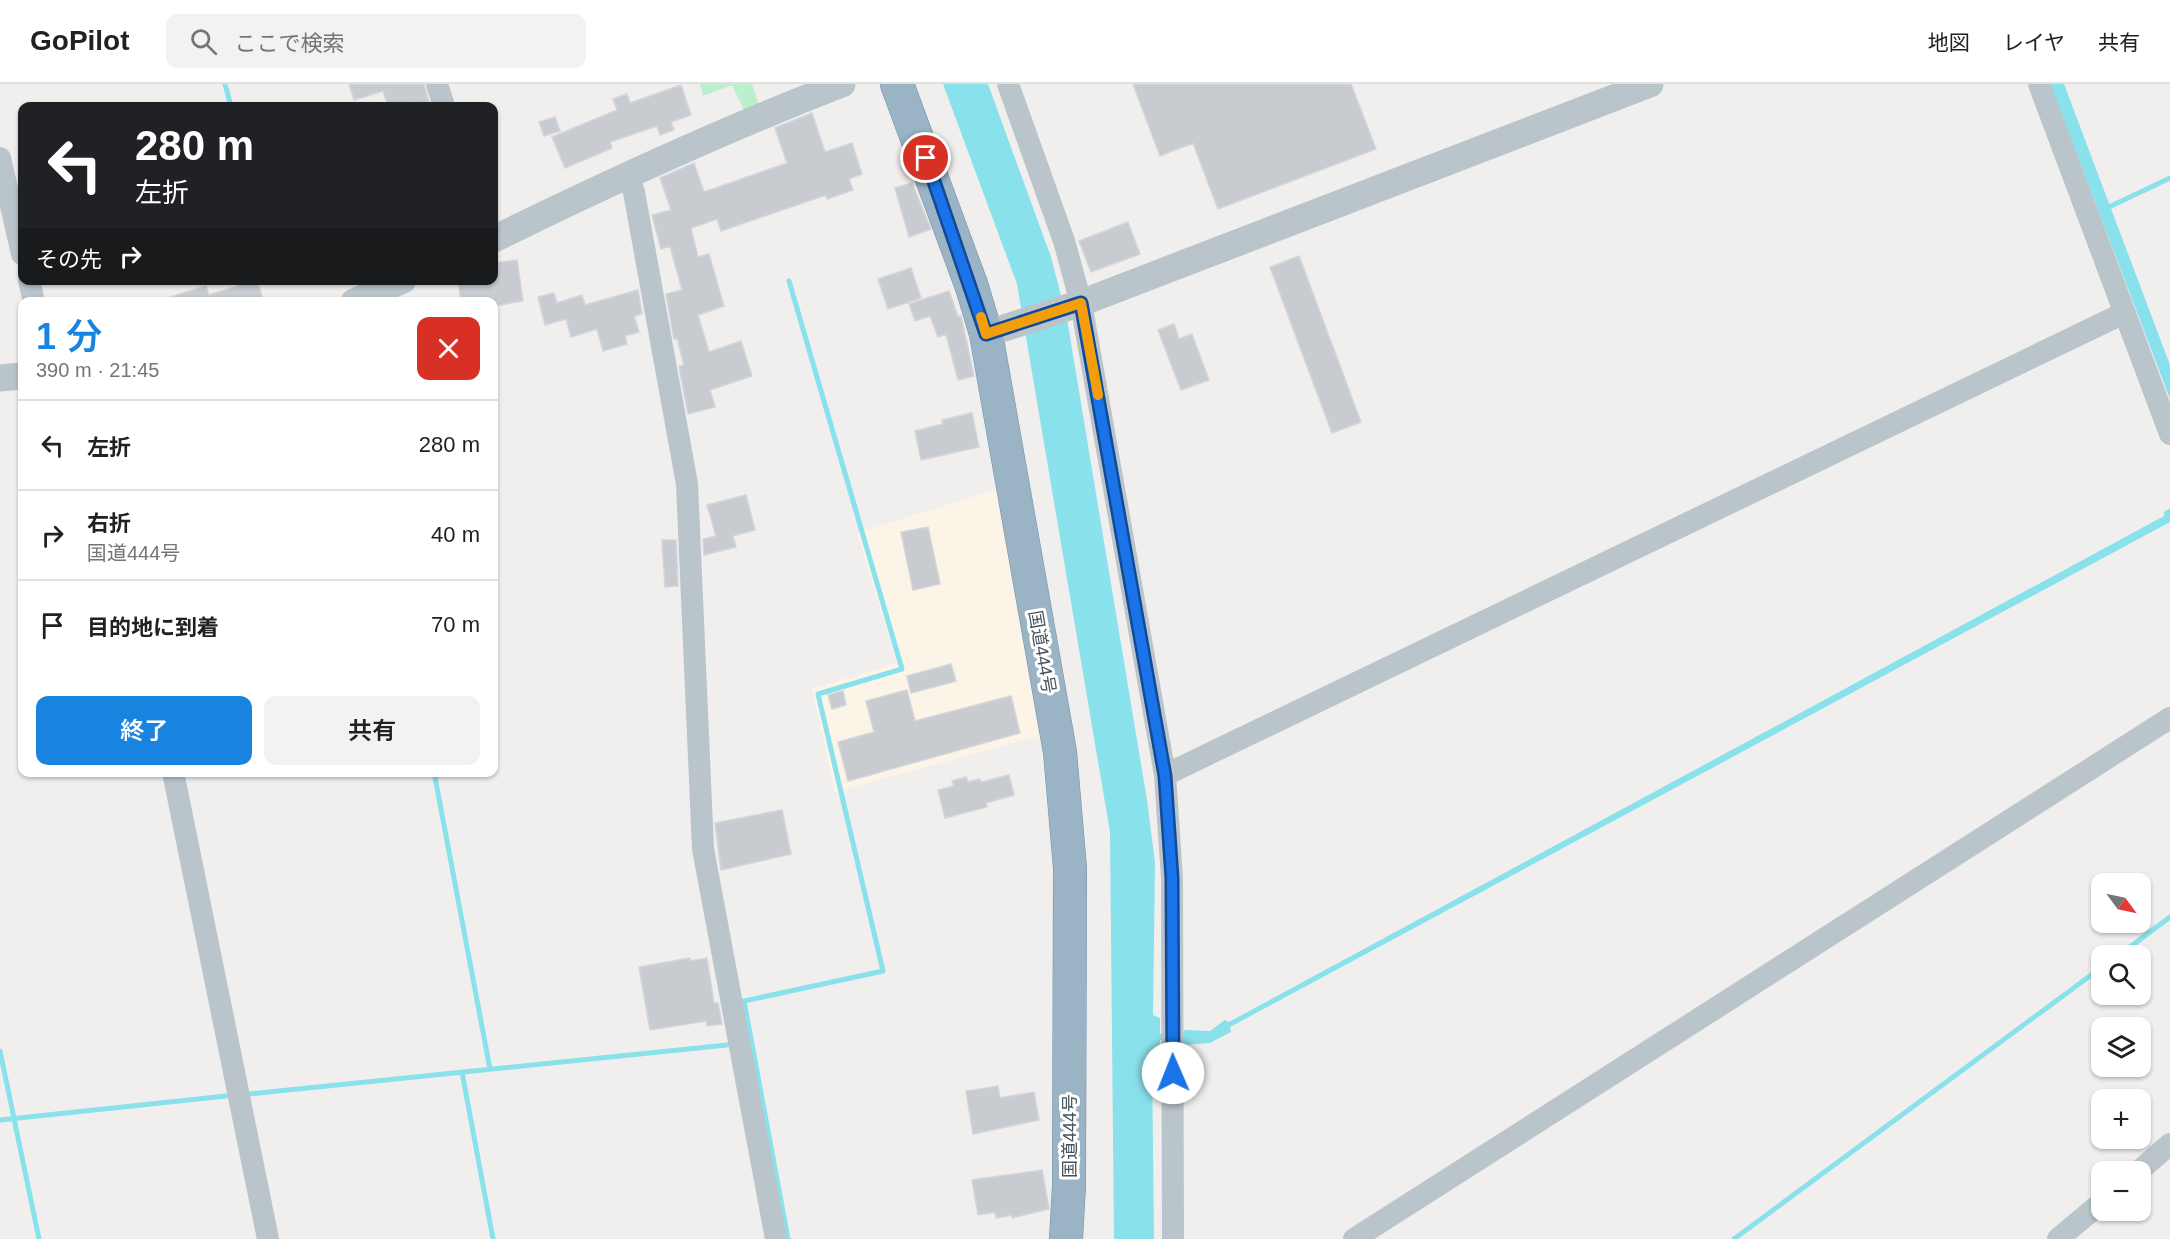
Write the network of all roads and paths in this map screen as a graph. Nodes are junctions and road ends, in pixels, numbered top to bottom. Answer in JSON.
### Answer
{"nodes":[{"id":1,"x":437,"y":84,"type":"edge"},
{"id":2,"x":842,"y":84,"type":"edge"},
{"id":3,"x":897,"y":84,"type":"edge"},
{"id":4,"x":1008,"y":84,"type":"edge"},
{"id":5,"x":1650,"y":84,"type":"edge"},
{"id":6,"x":2039,"y":84,"type":"edge"},
{"id":7,"x":443,"y":102,"type":"edge"},
{"id":8,"x":0,"y":158,"type":"edge"},
{"id":9,"x":627,"y":173,"type":"junction"},
{"id":10,"x":18,"y":237,"type":"edge"},
{"id":11,"x":498,"y":237,"type":"edge"},
{"id":12,"x":392,"y":285,"type":"edge"},
{"id":13,"x":365,"y":297,"type":"edge"},
{"id":14,"x":1076,"y":304,"type":"junction"},
{"id":15,"x":2124,"y":314,"type":"junction"},
{"id":16,"x":1000,"y":330,"type":"junction"},
{"id":17,"x":18,"y":376,"type":"edge"},
{"id":18,"x":0,"y":378,"type":"edge"},
{"id":19,"x":2170,"y":434,"type":"edge"},
{"id":20,"x":2170,"y":718,"type":"edge"},
{"id":21,"x":1165,"y":776,"type":"junction"},
{"id":22,"x":174,"y":777,"type":"edge"},
{"id":23,"x":2170,"y":1144,"type":"edge"},
{"id":24,"x":2151,"y":1161,"type":"edge"},
{"id":25,"x":2091,"y":1211,"type":"edge"},
{"id":26,"x":268,"y":1239,"type":"edge"},
{"id":27,"x":776,"y":1239,"type":"edge"},
{"id":28,"x":1066,"y":1239,"type":"edge"},
{"id":29,"x":1173,"y":1239,"type":"edge"},
{"id":30,"x":1354,"y":1239,"type":"edge"},
{"id":31,"x":2058,"y":1239,"type":"edge"}],
"edges":[{"from":1,"to":7,"type":"street"},
{"from":2,"to":9,"type":"street"},
{"from":3,"to":16,"type":"highway","name":"国道444号"},
{"from":4,"to":14,"type":"street"},
{"from":5,"to":14,"type":"street"},
{"from":6,"to":15,"type":"street"},
{"from":8,"to":10,"type":"street"},
{"from":9,"to":11,"type":"street"},
{"from":9,"to":27,"type":"street"},
{"from":12,"to":13,"type":"street"},
{"from":14,"to":16,"type":"street"},
{"from":14,"to":21,"type":"street"},
{"from":15,"to":19,"type":"street"},
{"from":15,"to":21,"type":"street"},
{"from":16,"to":28,"type":"highway","name":"国道444号"},
{"from":17,"to":18,"type":"street"},
{"from":20,"to":30,"type":"street"},
{"from":21,"to":29,"type":"street"},
{"from":22,"to":26,"type":"street"},
{"from":23,"to":24,"type":"street"},
{"from":25,"to":31,"type":"street"}]}
